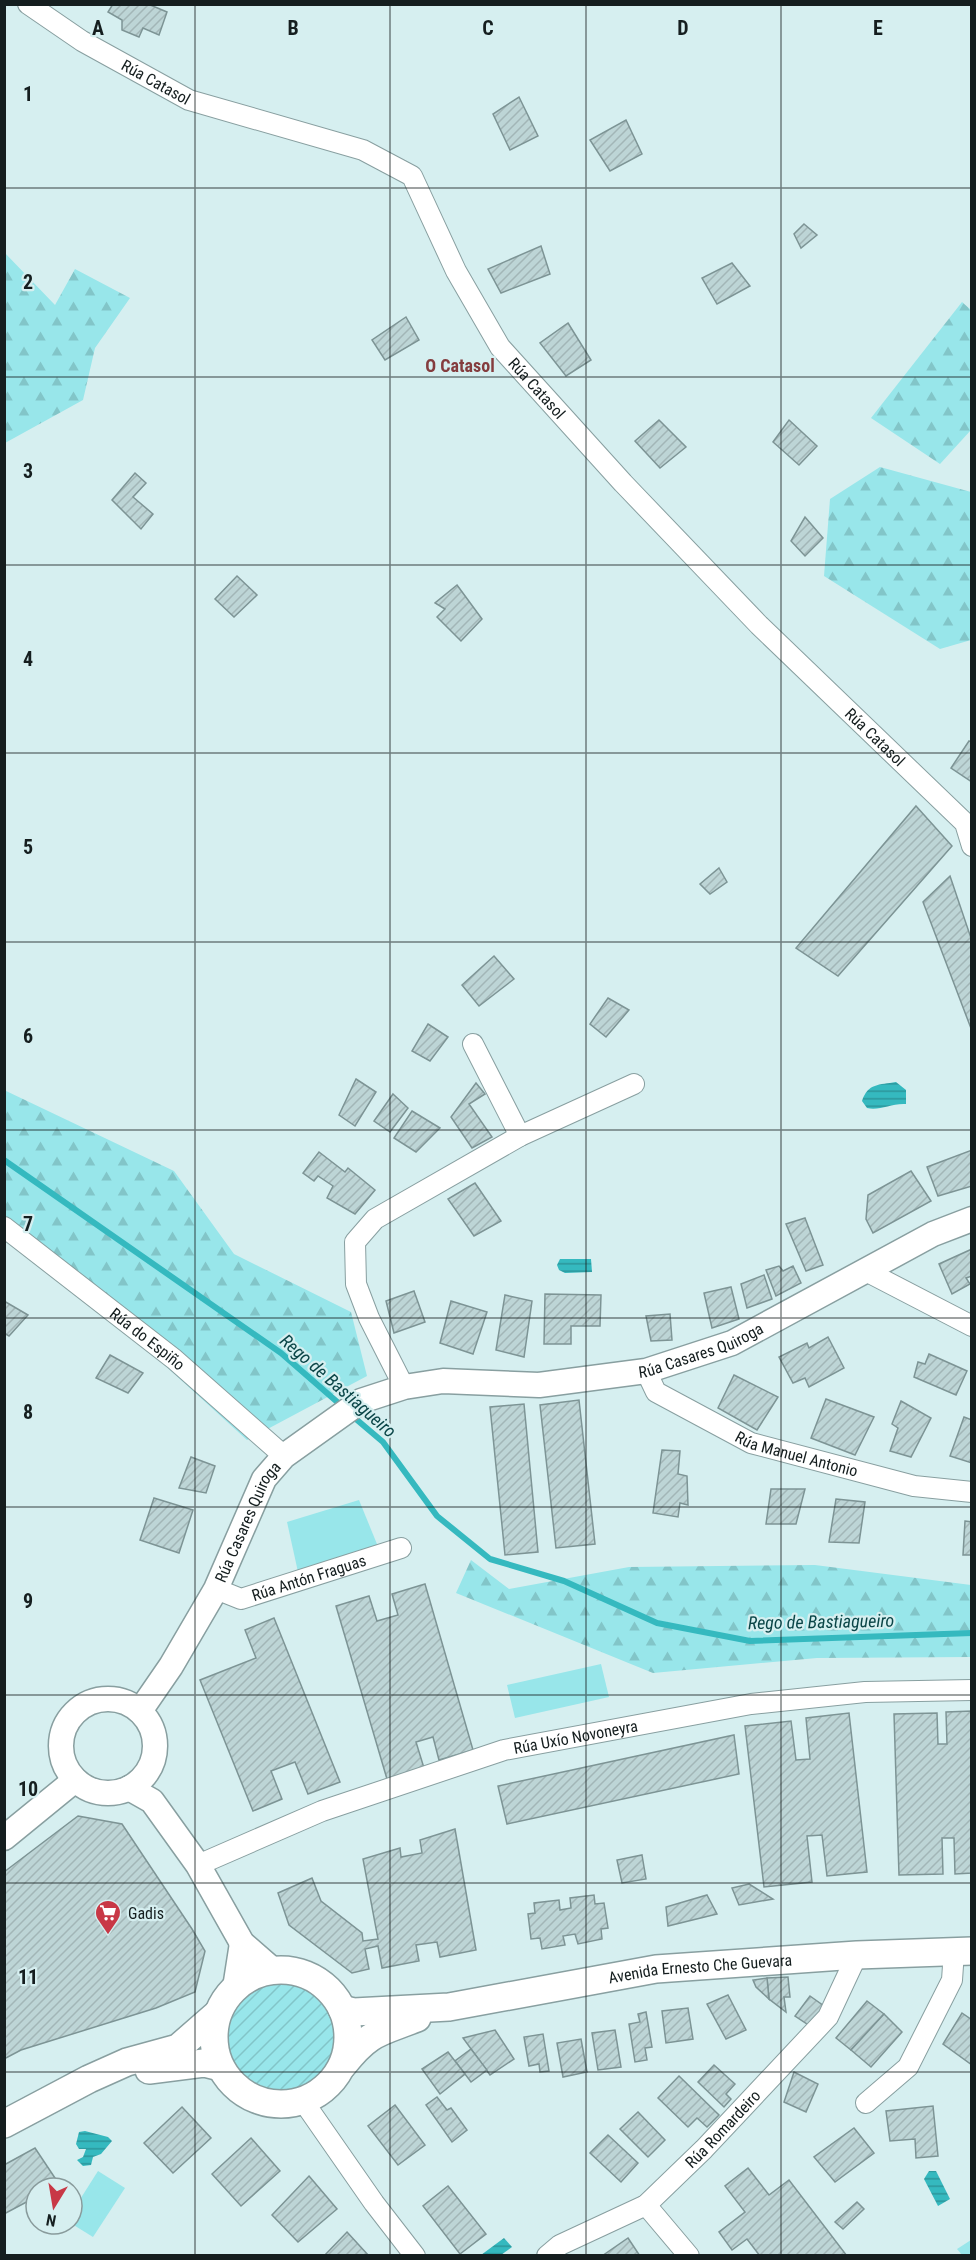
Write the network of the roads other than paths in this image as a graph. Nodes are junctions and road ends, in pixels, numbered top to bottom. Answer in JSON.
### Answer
{"nodes":[{"id":1,"x":28,"y":4,"type":"edge"},
{"id":2,"x":972,"y":846,"type":"edge"},
{"id":3,"x":473,"y":1044,"type":"dead end"},
{"id":4,"x":634,"y":1084,"type":"dead end"},
{"id":5,"x":520,"y":1136,"type":"junction"},
{"id":6,"x":972,"y":1219,"type":"edge"},
{"id":7,"x":4,"y":1227,"type":"edge"},
{"id":8,"x":864,"y":1270,"type":"junction"},
{"id":9,"x":972,"y":1326,"type":"edge"},
{"id":10,"x":646,"y":1371,"type":"junction"},
{"id":11,"x":404,"y":1387,"type":"junction"},
{"id":12,"x":284,"y":1456,"type":"junction"},
{"id":13,"x":972,"y":1492,"type":"edge"},
{"id":14,"x":401,"y":1548,"type":"dead end"},
{"id":15,"x":216,"y":1589,"type":"junction"},
{"id":16,"x":972,"y":1690,"type":"edge"},
{"id":17,"x":140,"y":1711,"type":"junction"},
{"id":18,"x":148,"y":1771,"type":"junction"},
{"id":19,"x":75,"y":1780,"type":"junction"},
{"id":20,"x":129,"y":1788,"type":"junction"},
{"id":21,"x":152,"y":1801,"type":"junction"},
{"id":22,"x":4,"y":1838,"type":"edge"},
{"id":23,"x":198,"y":1864,"type":"junction"},
{"id":24,"x":242,"y":1943,"type":"junction"},
{"id":25,"x":963,"y":1952,"type":"edge"},
{"id":26,"x":857,"y":1955,"type":"junction"},
{"id":27,"x":273,"y":1970,"type":"junction"},
{"id":28,"x":235,"y":1988,"type":"junction"},
{"id":29,"x":450,"y":2007,"type":"junction"},
{"id":30,"x":342,"y":2009,"type":"junction"},
{"id":31,"x":217,"y":2014,"type":"junction"},
{"id":32,"x":220,"y":2067,"type":"junction"},
{"id":33,"x":340,"y":2069,"type":"junction"},
{"id":34,"x":89,"y":2079,"type":"junction"},
{"id":35,"x":303,"y":2101,"type":"junction"},
{"id":36,"x":866,"y":2103,"type":"dead end"},
{"id":37,"x":4,"y":2124,"type":"edge"},
{"id":38,"x":646,"y":2205,"type":"junction"},
{"id":39,"x":415,"y":2256,"type":"edge"},
{"id":40,"x":547,"y":2256,"type":"edge"},
{"id":41,"x":689,"y":2256,"type":"edge"}],
"edges":[{"from":1,"to":2,"type":"street","name":"Rúa Catasol"},
{"from":3,"to":5,"type":"street"},
{"from":4,"to":5,"type":"street"},
{"from":5,"to":11,"type":"street"},
{"from":6,"to":8,"type":"street","name":"Rúa Casares Quiroga"},
{"from":7,"to":12,"type":"street","name":"Rúa do Espiño"},
{"from":8,"to":9,"type":"street"},
{"from":8,"to":10,"type":"street","name":"Rúa Casares Quiroga"},
{"from":10,"to":11,"type":"street","name":"Rúa Casares Quiroga"},
{"from":10,"to":13,"type":"street","name":"Rúa Manuel Antonio"},
{"from":11,"to":12,"type":"street","name":"Rúa Casares Quiroga"},
{"from":12,"to":15,"type":"street","name":"Rúa Casares Quiroga"},
{"from":14,"to":15,"type":"street","name":"Rúa Antón Fraguas"},
{"from":15,"to":17,"type":"street","name":"Rúa Casares Quiroga"},
{"from":16,"to":23,"type":"street","name":"Rúa Uxío Novoneyra"},
{"from":17,"to":18,"type":"street"},
{"from":17,"to":19,"type":"street"},
{"from":18,"to":20,"type":"street"},
{"from":18,"to":21,"type":"street"},
{"from":19,"to":20,"type":"street"},
{"from":19,"to":22,"type":"street"},
{"from":20,"to":21,"type":"street"},
{"from":21,"to":23,"type":"street"},
{"from":23,"to":24,"type":"street"},
{"from":24,"to":27,"type":"street"},
{"from":24,"to":28,"type":"street"},
{"from":25,"to":26,"type":"main road","name":"Avenida Ernesto Che Guevara"},
{"from":25,"to":36,"type":"street","name":"Avenida Ernesto Che Guevara"},
{"from":26,"to":29,"type":"main road","name":"Avenida Ernesto Che Guevara"},
{"from":26,"to":38,"type":"street","name":"Rúa Romardeiro"},
{"from":27,"to":28,"type":"main road"},
{"from":27,"to":30,"type":"main road"},
{"from":28,"to":31,"type":"main road"},
{"from":29,"to":30,"type":"main road","name":"Avenida Ernesto Che Guevara"},
{"from":29,"to":33,"type":"main road","name":"Avenida Ernesto Che Guevara"},
{"from":30,"to":33,"type":"main road"},
{"from":31,"to":32,"type":"main road"},
{"from":31,"to":34,"type":"main road"},
{"from":32,"to":34,"type":"main road"},
{"from":32,"to":35,"type":"main road"},
{"from":33,"to":35,"type":"main road"},
{"from":34,"to":37,"type":"main road"},
{"from":35,"to":39,"type":"street"},
{"from":38,"to":40,"type":"street","name":"Rúa Romardeiro"},
{"from":38,"to":41,"type":"street"}]}
